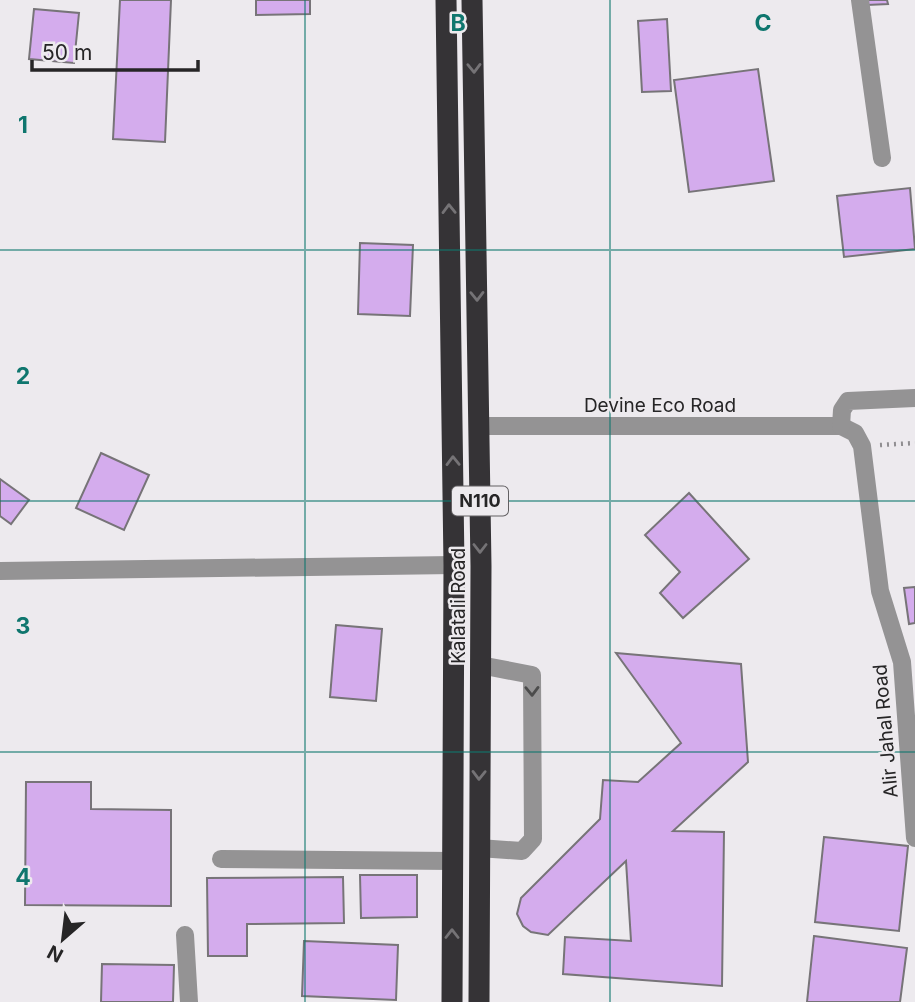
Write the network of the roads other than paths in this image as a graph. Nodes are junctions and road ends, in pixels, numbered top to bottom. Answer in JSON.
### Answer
{"nodes":[{"id":1,"x":446,"y":0,"type":"edge"},
{"id":2,"x":472,"y":0,"type":"edge"},
{"id":3,"x":860,"y":0,"type":"edge"},
{"id":4,"x":882,"y":158,"type":"dead end"},
{"id":5,"x":915,"y":398,"type":"edge"},
{"id":6,"x":480,"y":426,"type":"junction"},
{"id":7,"x":841,"y":426,"type":"junction"},
{"id":8,"x":454,"y":565,"type":"junction"},
{"id":9,"x":0,"y":571,"type":"edge"},
{"id":10,"x":480,"y":665,"type":"junction"},
{"id":11,"x":915,"y":838,"type":"edge"},
{"id":12,"x":479,"y":848,"type":"junction"},
{"id":13,"x":221,"y":859,"type":"dead end"},
{"id":14,"x":452,"y":861,"type":"junction"},
{"id":15,"x":186,"y":935,"type":"dead end"},
{"id":16,"x":189,"y":1002,"type":"edge"},
{"id":17,"x":452,"y":1002,"type":"edge"},
{"id":18,"x":479,"y":1002,"type":"edge"}],
"edges":[{"from":8,"to":1,"type":"highway","name":"Kalatali Road","number":"N110","one_way":true},
{"from":2,"to":6,"type":"highway","name":"Kalatali Road","number":"N110","one_way":true},
{"from":3,"to":4,"type":"street"},
{"from":5,"to":7,"type":"street"},
{"from":6,"to":7,"type":"street","name":"Devine Eco Road"},
{"from":6,"to":10,"type":"highway","name":"Kalatali Road","number":"N110","one_way":true},
{"from":7,"to":11,"type":"street","name":"Alir Jahal Road"},
{"from":8,"to":9,"type":"street","name":"Kalatali Road"},
{"from":8,"to":14,"type":"highway","name":"Kalatali Road","number":"N110"},
{"from":10,"to":12,"type":"highway","name":"Kalatali Road","number":"N110","one_way":true},
{"from":10,"to":12,"type":"street","one_way":true},
{"from":12,"to":18,"type":"highway","name":"Kalatali Road","number":"N110"},
{"from":13,"to":14,"type":"street"},
{"from":17,"to":14,"type":"highway","name":"Kalatali Road","number":"N110","one_way":true},
{"from":15,"to":16,"type":"street"}]}
